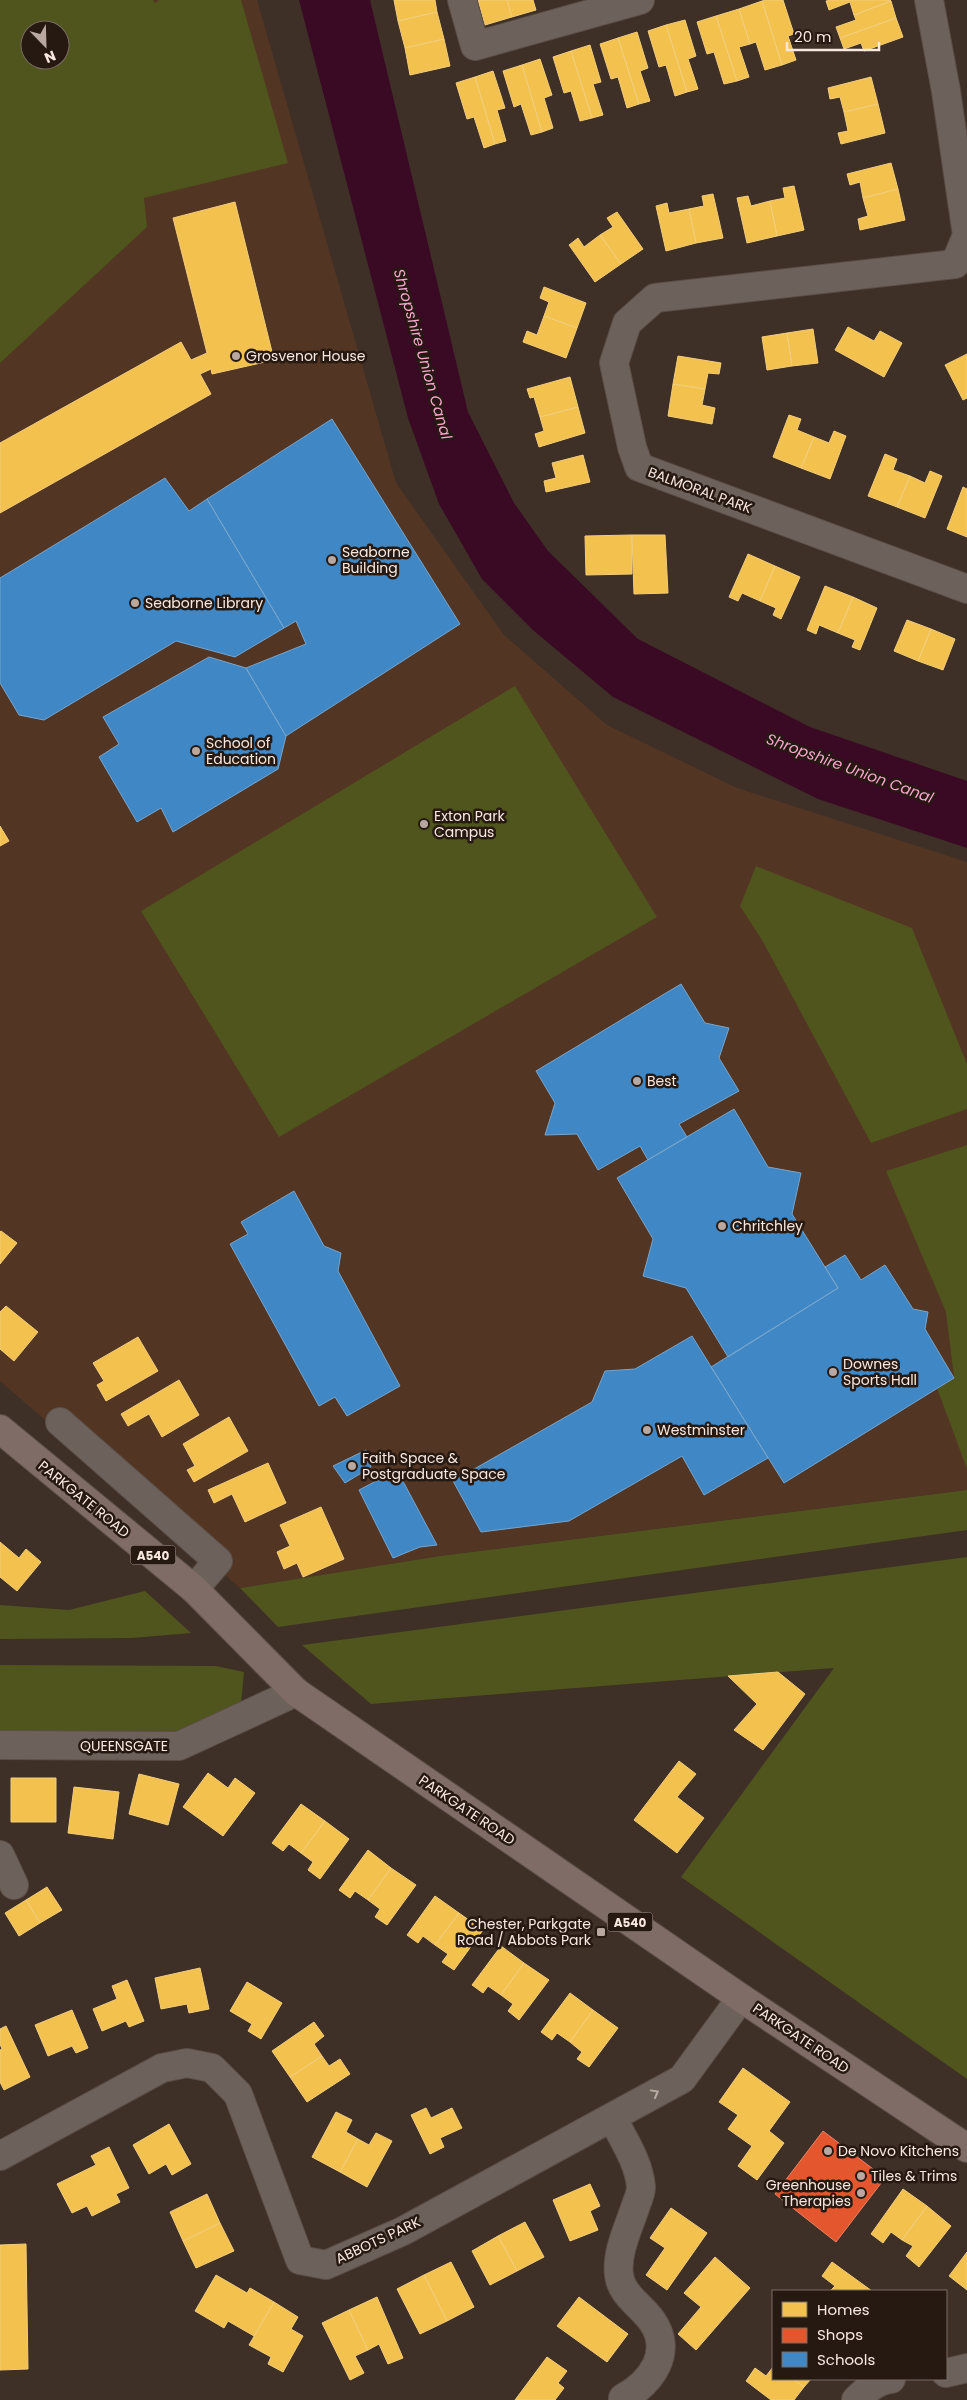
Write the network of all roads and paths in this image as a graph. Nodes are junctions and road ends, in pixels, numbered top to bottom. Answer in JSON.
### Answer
{"nodes":[{"id":1,"x":462,"y":0,"type":"edge"},
{"id":2,"x":640,"y":0,"type":"edge"},
{"id":3,"x":929,"y":0,"type":"edge"},
{"id":4,"x":967,"y":235,"type":"edge"},
{"id":5,"x":967,"y":589,"type":"edge"},
{"id":6,"x":60,"y":1422,"type":"dead end"},
{"id":7,"x":0,"y":1429,"type":"edge"},
{"id":8,"x":194,"y":1589,"type":"junction"},
{"id":9,"x":296,"y":1692,"type":"junction"},
{"id":10,"x":0,"y":1745,"type":"edge"},
{"id":11,"x":0,"y":1855,"type":"edge"},
{"id":12,"x":14,"y":1885,"type":"dead end"},
{"id":13,"x":741,"y":1998,"type":"junction"},
{"id":14,"x":612,"y":2117,"type":"junction"},
{"id":15,"x":967,"y":2148,"type":"edge"},
{"id":16,"x":0,"y":2156,"type":"edge"},
{"id":17,"x":967,"y":2368,"type":"edge"},
{"id":18,"x":947,"y":2372,"type":"edge"},
{"id":19,"x":883,"y":2380,"type":"edge"},
{"id":20,"x":623,"y":2398,"type":"dead end"},
{"id":21,"x":856,"y":2400,"type":"edge"}],
"edges":[{"from":1,"to":2,"type":"street"},
{"from":3,"to":4,"type":"street"},
{"from":4,"to":5,"type":"street","name":"BALMORAL PARK"},
{"from":6,"to":8,"type":"street"},
{"from":7,"to":8,"type":"main road","name":"PARKGATE ROAD","number":"A540"},
{"from":8,"to":9,"type":"main road","name":"PARKGATE ROAD","number":"A540"},
{"from":9,"to":10,"type":"street","name":"QUEENSGATE"},
{"from":9,"to":13,"type":"main road","name":"PARKGATE ROAD","number":"A540"},
{"from":11,"to":12,"type":"street"},
{"from":14,"to":13,"type":"street","name":"ABBOTS PARK","one_way":true},
{"from":13,"to":15,"type":"main road","name":"PARKGATE ROAD","number":"A540"},
{"from":14,"to":16,"type":"street","name":"ABBOTS PARK"},
{"from":14,"to":20,"type":"street"},
{"from":17,"to":18,"type":"street"},
{"from":19,"to":21,"type":"street"}]}
